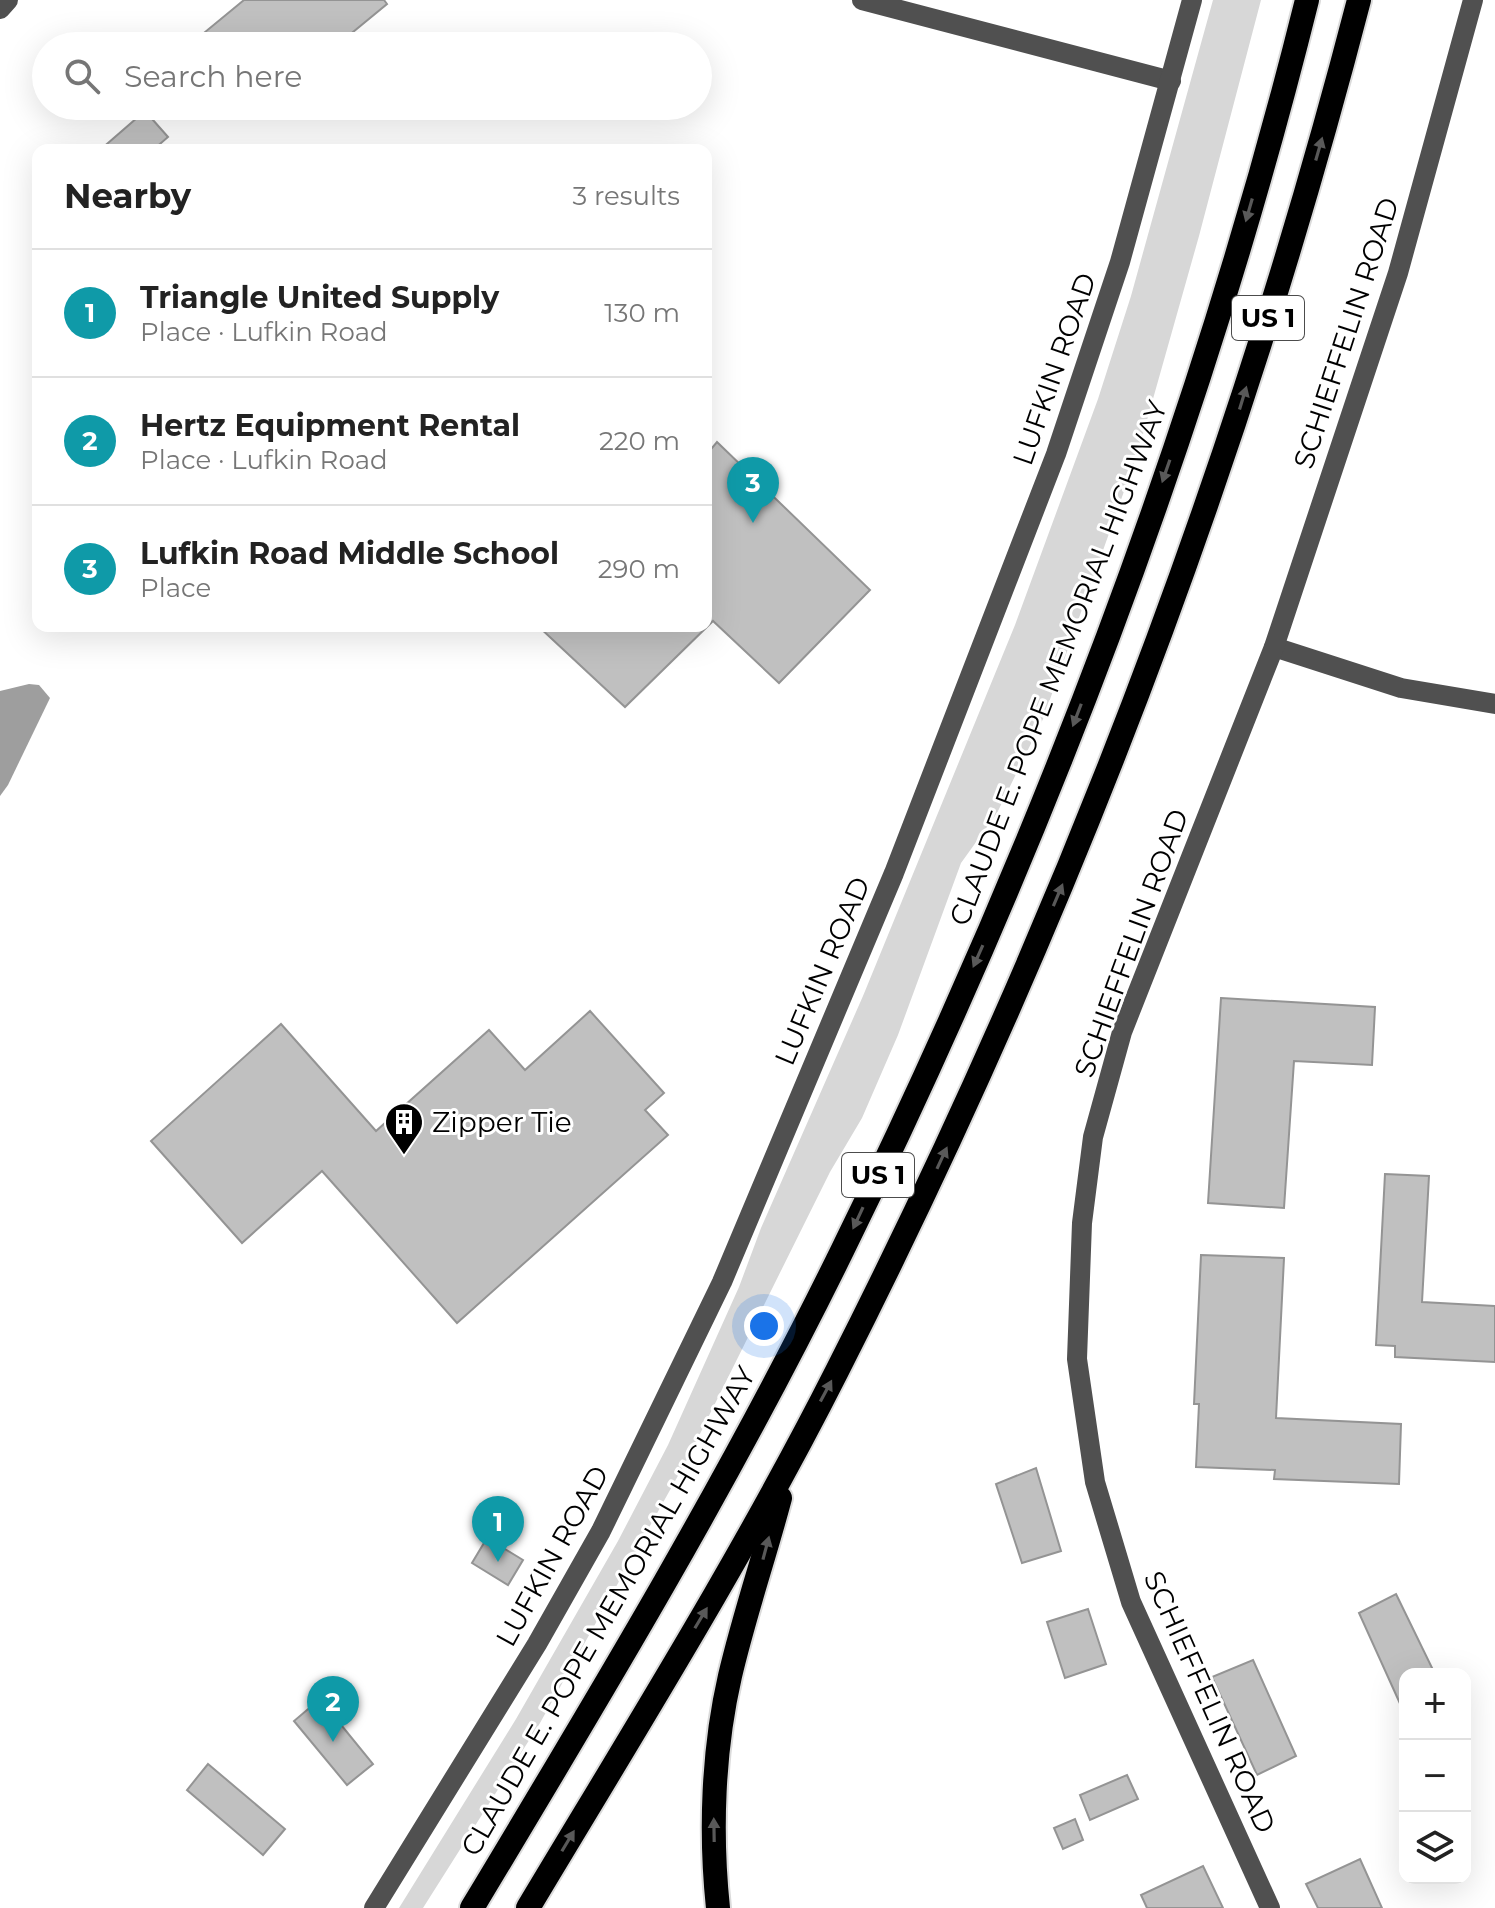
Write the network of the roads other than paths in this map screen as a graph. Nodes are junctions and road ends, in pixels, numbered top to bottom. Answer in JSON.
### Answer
{"nodes":[{"id":1,"x":8,"y":0,"type":"edge"},
{"id":2,"x":862,"y":0,"type":"edge"},
{"id":3,"x":1192,"y":0,"type":"edge"},
{"id":4,"x":1307,"y":0,"type":"edge"},
{"id":5,"x":1359,"y":0,"type":"edge"},
{"id":6,"x":1473,"y":0,"type":"edge"},
{"id":7,"x":0,"y":9,"type":"edge"},
{"id":8,"x":1171,"y":81,"type":"junction"},
{"id":9,"x":1274,"y":647,"type":"junction"},
{"id":10,"x":1495,"y":704,"type":"edge"},
{"id":11,"x":790,"y":1460,"type":"junction"},
{"id":12,"x":374,"y":1908,"type":"edge"},
{"id":13,"x":472,"y":1908,"type":"edge"},
{"id":14,"x":528,"y":1908,"type":"edge"},
{"id":15,"x":718,"y":1908,"type":"edge"},
{"id":16,"x":1270,"y":1908,"type":"edge"}],
"edges":[{"from":1,"to":7,"type":"street"},
{"from":2,"to":8,"type":"street"},
{"from":3,"to":8,"type":"street","name":"LUFKIN ROAD"},
{"from":4,"to":13,"type":"highway","name":"CLAUDE E. POPE MEMORIAL HIGHWAY","number":"US 1","one_way":true},
{"from":11,"to":5,"type":"highway","number":"US 1","one_way":true},
{"from":6,"to":9,"type":"street","name":"SCHIEFFELIN ROAD"},
{"from":8,"to":12,"type":"street","name":"LUFKIN ROAD"},
{"from":9,"to":10,"type":"street"},
{"from":9,"to":16,"type":"street","name":"SCHIEFFELIN ROAD"},
{"from":14,"to":11,"type":"highway","number":"US 1","one_way":true},
{"from":15,"to":11,"type":"highway","one_way":true}]}
